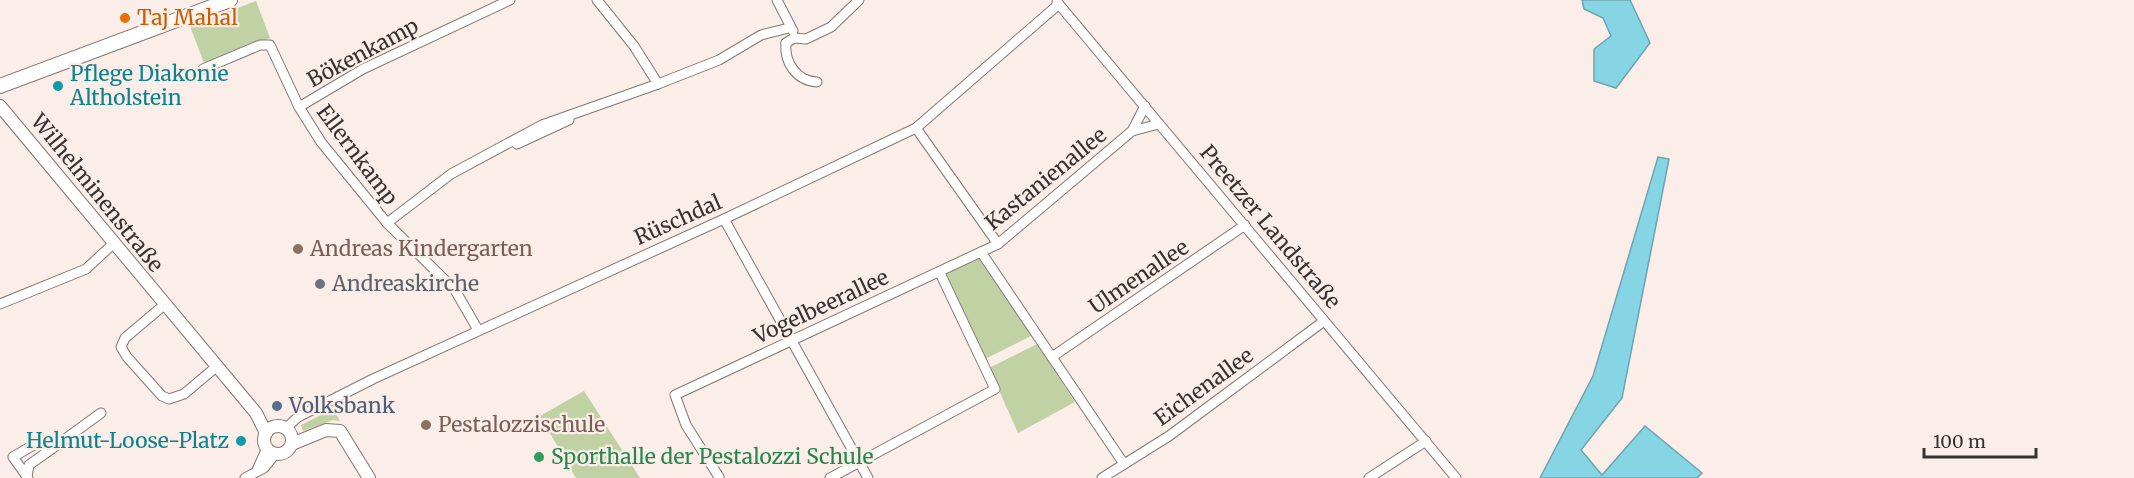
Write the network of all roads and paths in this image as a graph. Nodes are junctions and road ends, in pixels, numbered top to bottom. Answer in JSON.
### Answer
{"nodes":[{"id":1,"x":230,"y":0,"type":"edge"},
{"id":2,"x":510,"y":0,"type":"edge"},
{"id":3,"x":597,"y":0,"type":"edge"},
{"id":4,"x":777,"y":0,"type":"edge"},
{"id":5,"x":859,"y":0,"type":"edge"},
{"id":6,"x":1057,"y":2,"type":"edge"},
{"id":7,"x":789,"y":28,"type":"junction"},
{"id":8,"x":779,"y":32,"type":"junction"},
{"id":9,"x":790,"y":41,"type":"junction"},
{"id":10,"x":203,"y":69,"type":"dead end"},
{"id":11,"x":817,"y":82,"type":"dead end"},
{"id":12,"x":658,"y":84,"type":"junction"},
{"id":13,"x":0,"y":86,"type":"edge"},
{"id":14,"x":0,"y":106,"type":"edge"},
{"id":15,"x":1145,"y":106,"type":"junction"},
{"id":16,"x":298,"y":107,"type":"junction"},
{"id":17,"x":1159,"y":123,"type":"junction"},
{"id":18,"x":916,"y":128,"type":"junction"},
{"id":19,"x":1132,"y":131,"type":"junction"},
{"id":20,"x":724,"y":219,"type":"junction"},
{"id":21,"x":387,"y":223,"type":"junction"},
{"id":22,"x":1245,"y":225,"type":"junction"},
{"id":23,"x":113,"y":244,"type":"junction"},
{"id":24,"x":998,"y":244,"type":"junction"},
{"id":25,"x":981,"y":252,"type":"junction"},
{"id":26,"x":940,"y":273,"type":"junction"},
{"id":27,"x":0,"y":304,"type":"edge"},
{"id":28,"x":164,"y":305,"type":"junction"},
{"id":29,"x":1324,"y":321,"type":"junction"},
{"id":30,"x":478,"y":330,"type":"junction"},
{"id":31,"x":792,"y":340,"type":"junction"},
{"id":32,"x":1052,"y":357,"type":"junction"},
{"id":33,"x":216,"y":367,"type":"junction"},
{"id":34,"x":101,"y":413,"type":"dead end"},
{"id":35,"x":282,"y":433,"type":"junction"},
{"id":36,"x":1426,"y":441,"type":"junction"},
{"id":37,"x":50,"y":450,"type":"junction"},
{"id":38,"x":271,"y":451,"type":"junction"},
{"id":39,"x":859,"y":462,"type":"junction"},
{"id":40,"x":1124,"y":464,"type":"junction"},
{"id":41,"x":28,"y":477,"type":"edge"},
{"id":42,"x":719,"y":477,"type":"edge"},
{"id":43,"x":245,"y":478,"type":"edge"},
{"id":44,"x":369,"y":478,"type":"edge"},
{"id":45,"x":830,"y":478,"type":"edge"},
{"id":46,"x":868,"y":478,"type":"edge"},
{"id":47,"x":1102,"y":478,"type":"edge"},
{"id":48,"x":1369,"y":478,"type":"edge"},
{"id":49,"x":1456,"y":478,"type":"edge"}],
"edges":[{"from":1,"to":13,"type":"main road"},
{"from":2,"to":16,"type":"street","name":"Bökenkamp"},
{"from":3,"to":12,"type":"street"},
{"from":4,"to":7,"type":"street"},
{"from":5,"to":9,"type":"street"},
{"from":6,"to":15,"type":"street","name":"Preetzer Landstraße"},
{"from":6,"to":18,"type":"street","name":"Rüschdal"},
{"from":7,"to":8,"type":"street"},
{"from":7,"to":9,"type":"street"},
{"from":8,"to":9,"type":"street"},
{"from":8,"to":12,"type":"street"},
{"from":9,"to":11,"type":"street"},
{"from":10,"to":16,"type":"street","name":"Ellernkamp"},
{"from":12,"to":21,"type":"street"},
{"from":14,"to":23,"type":"street","name":"Wilhelminenstraße"},
{"from":15,"to":17,"type":"street","name":"Preetzer Landstraße"},
{"from":15,"to":19,"type":"street","name":"Kastanienallee"},
{"from":16,"to":21,"type":"street","name":"Ellernkamp"},
{"from":17,"to":19,"type":"street","name":"Kastanienallee"},
{"from":17,"to":22,"type":"street","name":"Preetzer Landstraße"},
{"from":18,"to":20,"type":"street","name":"Rüschdal"},
{"from":18,"to":24,"type":"street"},
{"from":19,"to":24,"type":"street","name":"Kastanienallee"},
{"from":20,"to":30,"type":"street","name":"Rüschdal"},
{"from":20,"to":31,"type":"street"},
{"from":21,"to":30,"type":"street","name":"Ellernkamp"},
{"from":22,"to":29,"type":"street","name":"Preetzer Landstraße"},
{"from":22,"to":32,"type":"street","name":"Ulmenallee"},
{"from":23,"to":27,"type":"street"},
{"from":23,"to":28,"type":"street","name":"Wilhelminenstraße"},
{"from":24,"to":25,"type":"street","name":"Kastanienallee"},
{"from":25,"to":26,"type":"street","name":"Vogelbeerallee"},
{"from":25,"to":32,"type":"street"},
{"from":26,"to":31,"type":"street","name":"Vogelbeerallee"},
{"from":26,"to":39,"type":"street"},
{"from":28,"to":33,"type":"street","name":"Wilhelminenstraße"},
{"from":28,"to":33,"type":"street"},
{"from":29,"to":36,"type":"street","name":"Preetzer Landstraße"},
{"from":29,"to":40,"type":"street","name":"Eichenallee"},
{"from":30,"to":35,"type":"street","name":"Rüschdal"},
{"from":31,"to":39,"type":"street"},
{"from":31,"to":42,"type":"street","name":"Vogelbeerallee"},
{"from":32,"to":40,"type":"street"},
{"from":33,"to":35,"type":"street","name":"Wilhelminenstraße"},
{"from":34,"to":37,"type":"street"},
{"from":35,"to":38,"type":"street"},
{"from":35,"to":38,"type":"street"},
{"from":35,"to":44,"type":"street"},
{"from":36,"to":48,"type":"street"},
{"from":36,"to":49,"type":"street","name":"Preetzer Landstraße"},
{"from":37,"to":41,"type":"street"},
{"from":37,"to":41,"type":"street"},
{"from":38,"to":43,"type":"street"},
{"from":39,"to":45,"type":"street"},
{"from":39,"to":46,"type":"street"},
{"from":40,"to":47,"type":"street","name":"Eichenallee"}]}
